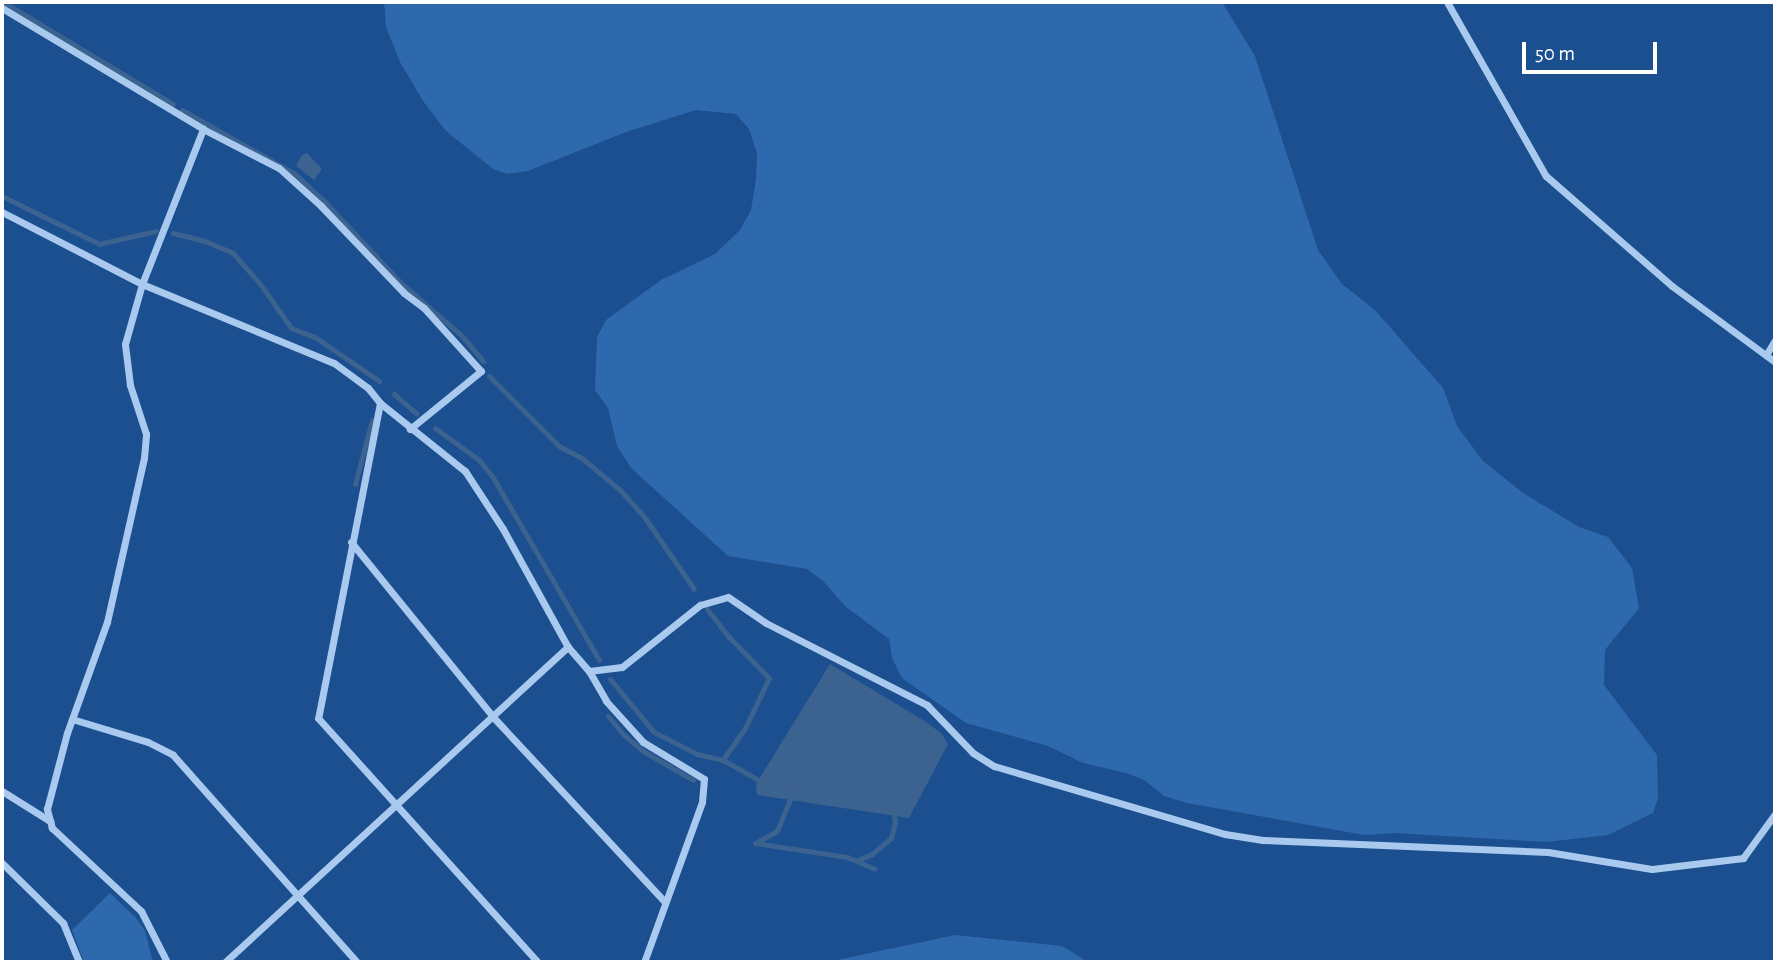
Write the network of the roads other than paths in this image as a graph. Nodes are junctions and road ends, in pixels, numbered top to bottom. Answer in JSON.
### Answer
{"nodes":[{"id":1,"x":1447,"y":2,"type":"edge"},
{"id":2,"x":2,"y":8,"type":"edge"},
{"id":3,"x":203,"y":129,"type":"junction"},
{"id":4,"x":2,"y":212,"type":"edge"},
{"id":5,"x":142,"y":284,"type":"junction"},
{"id":6,"x":1775,"y":340,"type":"edge"},
{"id":7,"x":1766,"y":355,"type":"junction"},
{"id":8,"x":1775,"y":362,"type":"edge"},
{"id":9,"x":380,"y":403,"type":"junction"},
{"id":10,"x":410,"y":429,"type":"junction"},
{"id":11,"x":351,"y":542,"type":"junction"},
{"id":12,"x":568,"y":648,"type":"junction"},
{"id":13,"x":589,"y":671,"type":"junction"},
{"id":14,"x":494,"y":718,"type":"junction"},
{"id":15,"x":72,"y":719,"type":"junction"},
{"id":16,"x":2,"y":791,"type":"edge"},
{"id":17,"x":395,"y":806,"type":"junction"},
{"id":18,"x":1775,"y":814,"type":"edge"},
{"id":19,"x":50,"y":821,"type":"junction"},
{"id":20,"x":2,"y":863,"type":"edge"},
{"id":21,"x":297,"y":898,"type":"junction"},
{"id":22,"x":665,"y":902,"type":"junction"},
{"id":23,"x":79,"y":962,"type":"edge"},
{"id":24,"x":167,"y":962,"type":"edge"},
{"id":25,"x":225,"y":962,"type":"edge"},
{"id":26,"x":357,"y":962,"type":"edge"},
{"id":27,"x":538,"y":962,"type":"edge"},
{"id":28,"x":644,"y":962,"type":"edge"}],
"edges":[{"from":1,"to":7,"type":"street"},
{"from":2,"to":3,"type":"street"},
{"from":3,"to":5,"type":"street"},
{"from":3,"to":10,"type":"street"},
{"from":4,"to":5,"type":"street"},
{"from":5,"to":9,"type":"street"},
{"from":5,"to":15,"type":"street"},
{"from":6,"to":7,"type":"street"},
{"from":7,"to":8,"type":"street"},
{"from":9,"to":10,"type":"street"},
{"from":9,"to":11,"type":"street"},
{"from":10,"to":12,"type":"street"},
{"from":11,"to":14,"type":"street"},
{"from":11,"to":17,"type":"street"},
{"from":12,"to":13,"type":"street"},
{"from":12,"to":14,"type":"street"},
{"from":13,"to":18,"type":"street"},
{"from":13,"to":22,"type":"street"},
{"from":14,"to":17,"type":"street"},
{"from":14,"to":22,"type":"street"},
{"from":15,"to":19,"type":"street"},
{"from":15,"to":21,"type":"street"},
{"from":16,"to":19,"type":"street"},
{"from":17,"to":21,"type":"street"},
{"from":17,"to":27,"type":"street"},
{"from":19,"to":24,"type":"street"},
{"from":20,"to":23,"type":"street"},
{"from":21,"to":25,"type":"street"},
{"from":21,"to":26,"type":"street"},
{"from":22,"to":28,"type":"street"}]}
